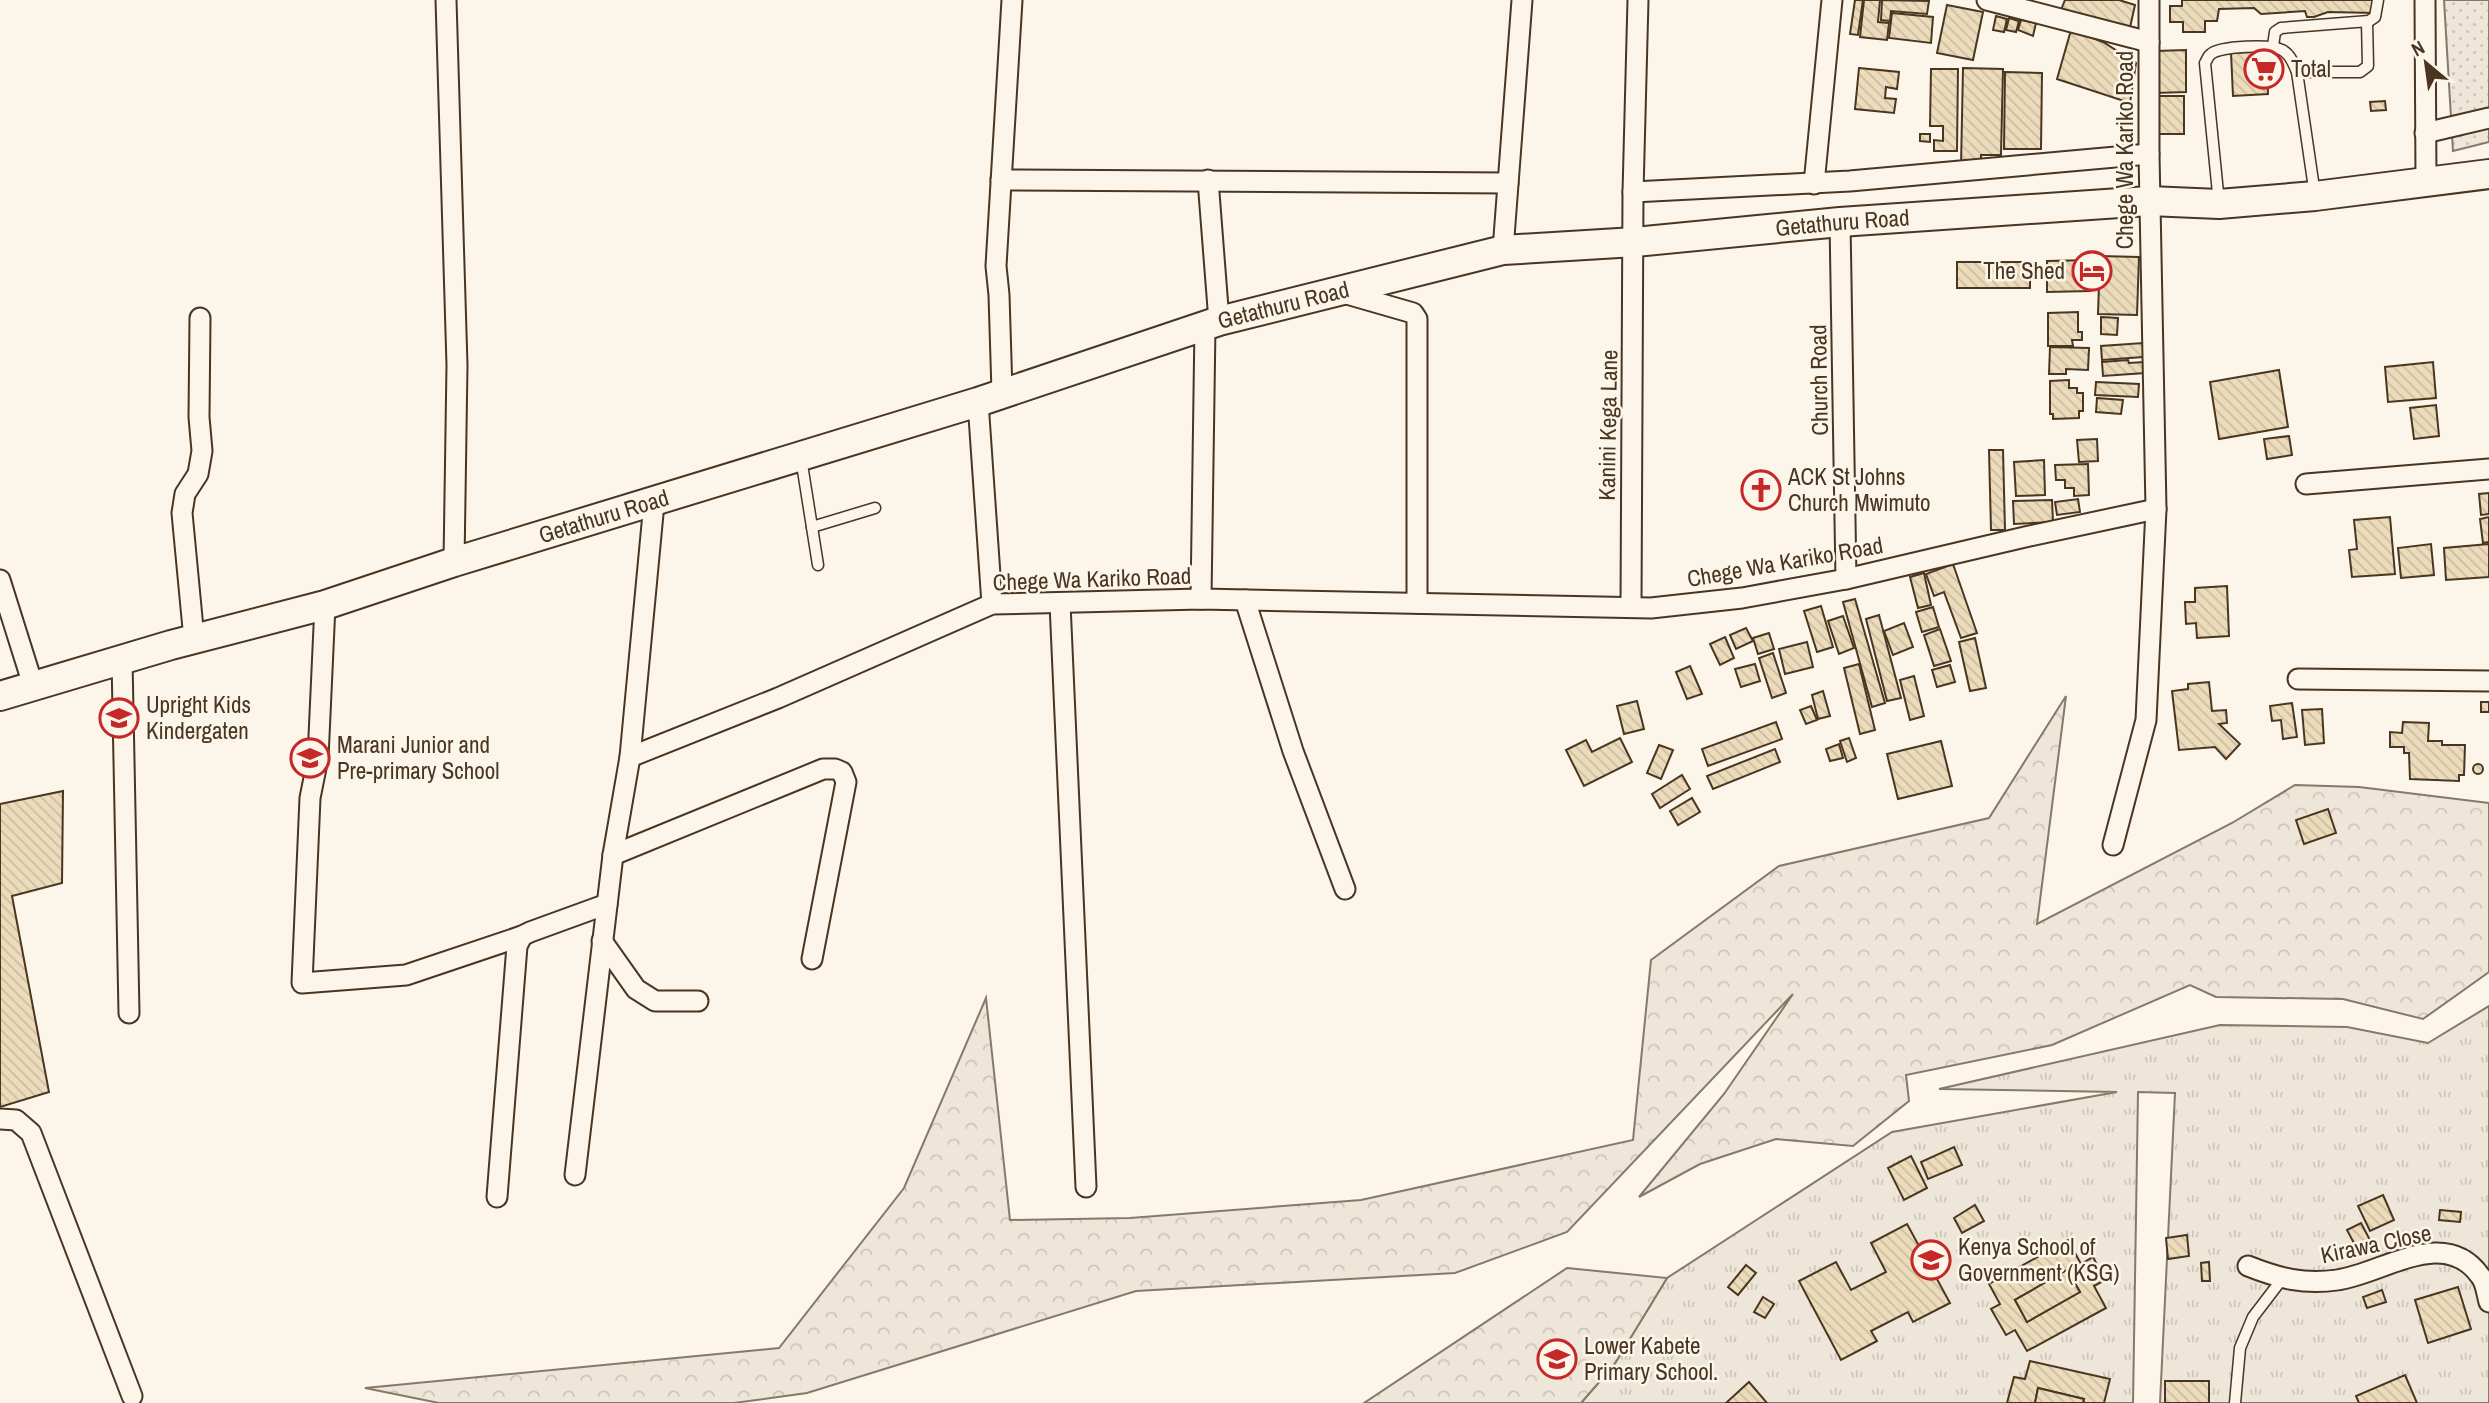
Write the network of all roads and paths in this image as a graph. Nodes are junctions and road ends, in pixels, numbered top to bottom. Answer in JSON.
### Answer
{"nodes":[{"id":1,"x":446,"y":0,"type":"edge"},
{"id":2,"x":1012,"y":0,"type":"edge"},
{"id":3,"x":1522,"y":0,"type":"edge"},
{"id":4,"x":1638,"y":0,"type":"edge"},
{"id":5,"x":1832,"y":0,"type":"edge"},
{"id":6,"x":1987,"y":0,"type":"edge"},
{"id":7,"x":2149,"y":0,"type":"edge"},
{"id":8,"x":2378,"y":0,"type":"edge"},
{"id":9,"x":2425,"y":0,"type":"edge"},
{"id":10,"x":2367,"y":22,"type":"junction"},
{"id":11,"x":2149,"y":42,"type":"junction"},
{"id":12,"x":2273,"y":46,"type":"junction"},
{"id":13,"x":2297,"y":72,"type":"junction"},
{"id":14,"x":2489,"y":118,"type":"edge"},
{"id":15,"x":2426,"y":133,"type":"junction"},
{"id":16,"x":2149,"y":154,"type":"junction"},
{"id":17,"x":2489,"y":174,"type":"edge"},
{"id":18,"x":1001,"y":180,"type":"junction"},
{"id":19,"x":1208,"y":180,"type":"junction"},
{"id":20,"x":2426,"y":181,"type":"junction"},
{"id":21,"x":1507,"y":183,"type":"junction"},
{"id":22,"x":1814,"y":184,"type":"junction"},
{"id":23,"x":1633,"y":192,"type":"junction"},
{"id":24,"x":2315,"y":195,"type":"junction"},
{"id":25,"x":2150,"y":201,"type":"junction"},
{"id":26,"x":2219,"y":204,"type":"junction"},
{"id":27,"x":1840,"y":222,"type":"junction"},
{"id":28,"x":1634,"y":242,"type":"junction"},
{"id":29,"x":1503,"y":250,"type":"junction"},
{"id":30,"x":1339,"y":292,"type":"junction"},
{"id":31,"x":200,"y":318,"type":"dead end"},
{"id":32,"x":1212,"y":324,"type":"junction"},
{"id":33,"x":990,"y":397,"type":"junction"},
{"id":34,"x":800,"y":457,"type":"junction"},
{"id":35,"x":2489,"y":469,"type":"edge"},
{"id":36,"x":2306,"y":484,"type":"dead end"},
{"id":37,"x":654,"y":503,"type":"junction"},
{"id":38,"x":875,"y":508,"type":"dead end"},
{"id":39,"x":2155,"y":509,"type":"junction"},
{"id":40,"x":812,"y":527,"type":"junction"},
{"id":41,"x":454,"y":562,"type":"junction"},
{"id":42,"x":818,"y":565,"type":"dead end"},
{"id":43,"x":1846,"y":579,"type":"junction"},
{"id":44,"x":0,"y":580,"type":"edge"},
{"id":45,"x":1201,"y":599,"type":"junction"},
{"id":46,"x":1245,"y":600,"type":"junction"},
{"id":47,"x":1060,"y":603,"type":"junction"},
{"id":48,"x":1417,"y":603,"type":"junction"},
{"id":49,"x":992,"y":604,"type":"junction"},
{"id":50,"x":325,"y":605,"type":"junction"},
{"id":51,"x":1631,"y":607,"type":"junction"},
{"id":52,"x":194,"y":639,"type":"junction"},
{"id":53,"x":122,"y":660,"type":"junction"},
{"id":54,"x":2298,"y":679,"type":"dead end"},
{"id":55,"x":2489,"y":681,"type":"edge"},
{"id":56,"x":33,"y":685,"type":"junction"},
{"id":57,"x":0,"y":696,"type":"edge"},
{"id":58,"x":630,"y":757,"type":"junction"},
{"id":59,"x":2113,"y":845,"type":"dead end"},
{"id":60,"x":613,"y":855,"type":"junction"},
{"id":61,"x":1345,"y":890,"type":"dead end"},
{"id":62,"x":607,"y":904,"type":"junction"},
{"id":63,"x":522,"y":936,"type":"junction"},
{"id":64,"x":602,"y":942,"type":"junction"},
{"id":65,"x":812,"y":959,"type":"dead end"},
{"id":66,"x":698,"y":1001,"type":"dead end"},
{"id":67,"x":129,"y":1013,"type":"dead end"},
{"id":68,"x":0,"y":1119,"type":"edge"},
{"id":69,"x":575,"y":1175,"type":"dead end"},
{"id":70,"x":1086,"y":1187,"type":"dead end"},
{"id":71,"x":497,"y":1197,"type":"dead end"},
{"id":72,"x":2248,"y":1266,"type":"dead end"},
{"id":73,"x":2282,"y":1279,"type":"junction"},
{"id":74,"x":2489,"y":1303,"type":"edge"},
{"id":75,"x":132,"y":1396,"type":"dead end"},
{"id":76,"x":2235,"y":1403,"type":"edge"}],
"edges":[{"from":1,"to":41,"type":"street"},
{"from":2,"to":18,"type":"street"},
{"from":3,"to":21,"type":"street"},
{"from":4,"to":23,"type":"street","name":"Kanini Kega Lane"},
{"from":5,"to":22,"type":"street"},
{"from":6,"to":11,"type":"street"},
{"from":7,"to":11,"type":"street","name":"Chege Wa Kariko Road"},
{"from":8,"to":10,"type":"lane"},
{"from":9,"to":15,"type":"street"},
{"from":10,"to":12,"type":"lane"},
{"from":10,"to":13,"type":"lane"},
{"from":11,"to":16,"type":"street","name":"Chege Wa Kariko Road"},
{"from":12,"to":13,"type":"lane"},
{"from":12,"to":26,"type":"lane"},
{"from":13,"to":24,"type":"lane"},
{"from":14,"to":15,"type":"street"},
{"from":15,"to":20,"type":"street"},
{"from":16,"to":22,"type":"street"},
{"from":16,"to":25,"type":"street","name":"Chege Wa Kariko Road"},
{"from":17,"to":20,"type":"main road","name":"Getathuru Road"},
{"from":18,"to":19,"type":"street"},
{"from":18,"to":33,"type":"street"},
{"from":19,"to":21,"type":"street"},
{"from":19,"to":32,"type":"street"},
{"from":20,"to":24,"type":"main road","name":"Getathuru Road"},
{"from":21,"to":29,"type":"street"},
{"from":22,"to":23,"type":"street"},
{"from":23,"to":28,"type":"street","name":"Kanini Kega Lane"},
{"from":24,"to":26,"type":"main road","name":"Getathuru Road"},
{"from":25,"to":26,"type":"main road","name":"Getathuru Road"},
{"from":25,"to":27,"type":"main road","name":"Getathuru Road"},
{"from":25,"to":39,"type":"street","name":"Chege Wa Kariko Road"},
{"from":27,"to":28,"type":"main road","name":"Getathuru Road"},
{"from":27,"to":43,"type":"street","name":"Church Road"},
{"from":28,"to":29,"type":"main road","name":"Getathuru Road"},
{"from":28,"to":51,"type":"street","name":"Kanini Kega Lane"},
{"from":29,"to":30,"type":"main road","name":"Getathuru Road"},
{"from":30,"to":32,"type":"main road","name":"Getathuru Road"},
{"from":30,"to":48,"type":"street"},
{"from":31,"to":52,"type":"street"},
{"from":32,"to":33,"type":"main road","name":"Getathuru Road"},
{"from":32,"to":45,"type":"street","name":"Getathuru Road"},
{"from":33,"to":34,"type":"main road","name":"Getathuru Road"},
{"from":33,"to":49,"type":"street"},
{"from":34,"to":37,"type":"main road","name":"Getathuru Road"},
{"from":34,"to":40,"type":"lane"},
{"from":35,"to":36,"type":"street"},
{"from":37,"to":41,"type":"main road","name":"Getathuru Road"},
{"from":37,"to":58,"type":"street"},
{"from":38,"to":40,"type":"lane"},
{"from":39,"to":43,"type":"street","name":"Chege Wa Kariko Road"},
{"from":39,"to":59,"type":"street","name":"Chege Wa Kariko Road"},
{"from":40,"to":42,"type":"lane"},
{"from":41,"to":50,"type":"main road","name":"Getathuru Road"},
{"from":43,"to":51,"type":"street","name":"Chege Wa Kariko Road"},
{"from":44,"to":56,"type":"street"},
{"from":45,"to":46,"type":"street","name":"Chege Wa Kariko Road"},
{"from":45,"to":47,"type":"street","name":"Chege Wa Kariko Road"},
{"from":46,"to":48,"type":"street","name":"Chege Wa Kariko Road"},
{"from":46,"to":61,"type":"street"},
{"from":47,"to":49,"type":"street","name":"Chege Wa Kariko Road"},
{"from":47,"to":70,"type":"street"},
{"from":48,"to":51,"type":"street","name":"Chege Wa Kariko Road"},
{"from":49,"to":58,"type":"street","name":"Chege Wa Kariko Road"},
{"from":50,"to":52,"type":"main road","name":"Getathuru Road"},
{"from":50,"to":63,"type":"street"},
{"from":52,"to":53,"type":"main road","name":"Getathuru Road"},
{"from":53,"to":56,"type":"main road","name":"Getathuru Road"},
{"from":53,"to":67,"type":"street"},
{"from":54,"to":55,"type":"street"},
{"from":56,"to":57,"type":"main road","name":"Getathuru Road"},
{"from":58,"to":60,"type":"street"},
{"from":60,"to":62,"type":"street"},
{"from":60,"to":65,"type":"street"},
{"from":62,"to":63,"type":"street"},
{"from":62,"to":64,"type":"street"},
{"from":63,"to":71,"type":"street"},
{"from":64,"to":66,"type":"street"},
{"from":64,"to":69,"type":"street"},
{"from":68,"to":75,"type":"street"},
{"from":72,"to":73,"type":"street","name":"Kirawa Close"},
{"from":73,"to":74,"type":"street","name":"Kirawa Close"},
{"from":73,"to":76,"type":"lane"}]}
